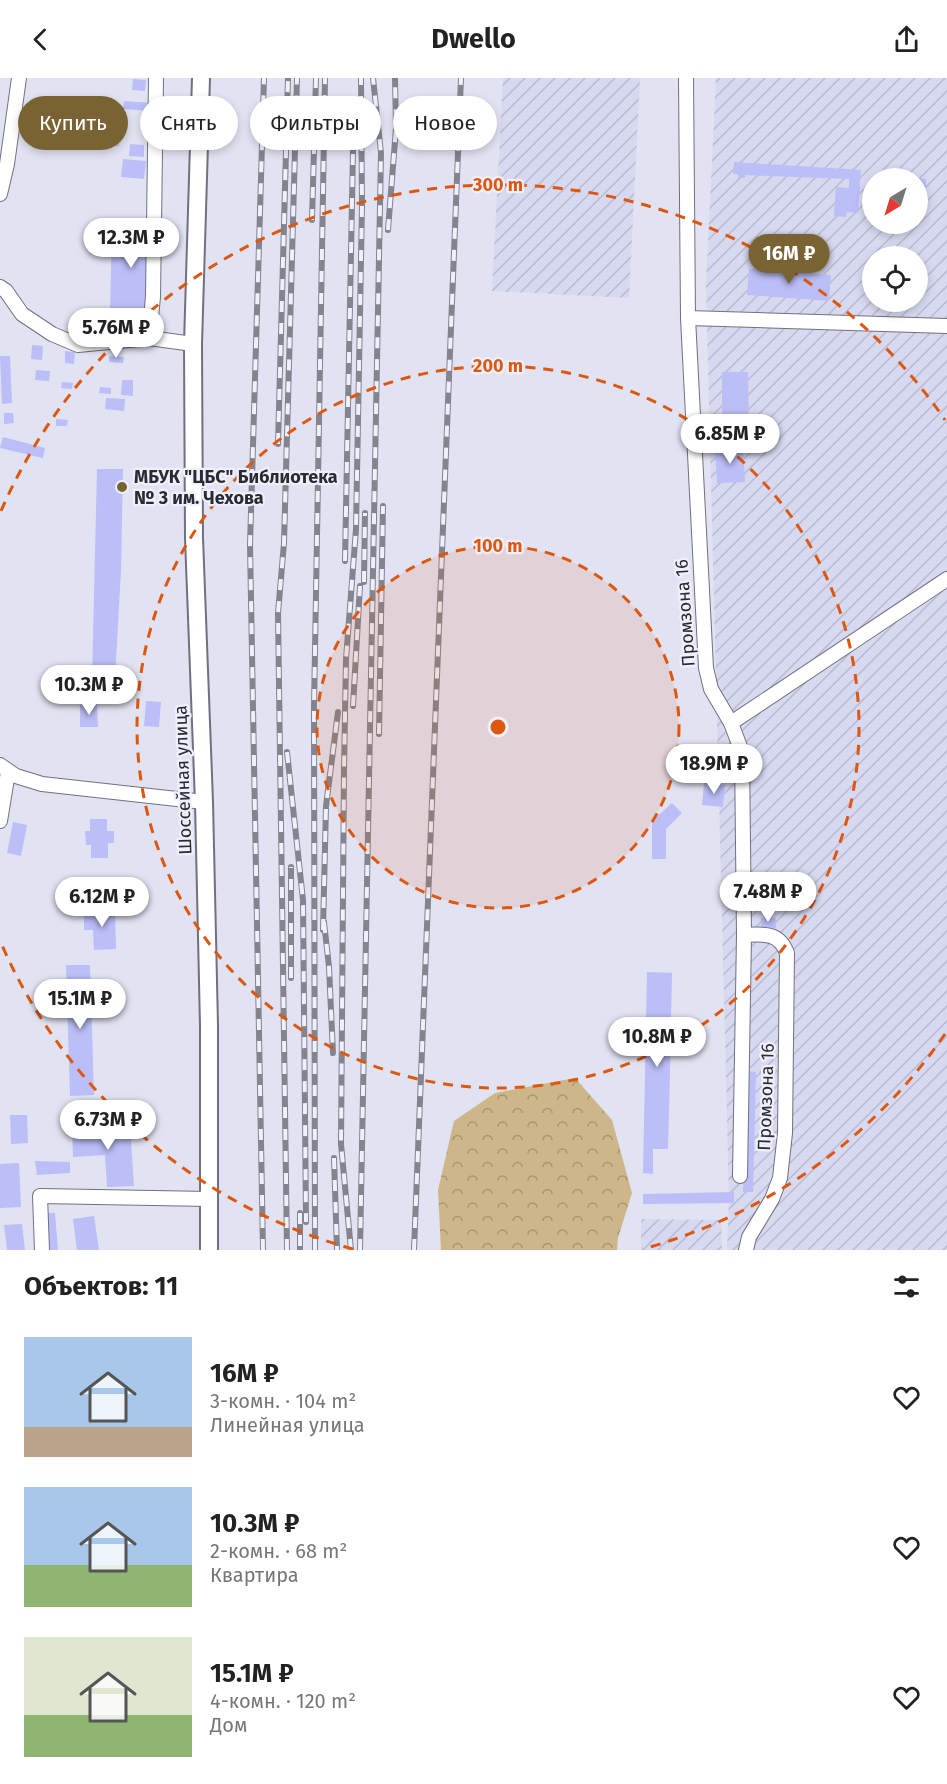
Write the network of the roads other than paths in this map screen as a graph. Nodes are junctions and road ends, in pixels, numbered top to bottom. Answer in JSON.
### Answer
{"nodes":[{"id":1,"x":19,"y":78,"type":"edge"},
{"id":2,"x":156,"y":78,"type":"edge"},
{"id":3,"x":201,"y":78,"type":"edge"},
{"id":4,"x":686,"y":78,"type":"edge"},
{"id":5,"x":5,"y":145,"type":"edge"},
{"id":6,"x":0,"y":194,"type":"edge"},
{"id":7,"x":0,"y":287,"type":"edge"},
{"id":8,"x":687,"y":318,"type":"junction"},
{"id":9,"x":947,"y":326,"type":"edge"},
{"id":10,"x":149,"y":338,"type":"junction"},
{"id":11,"x":193,"y":344,"type":"junction"},
{"id":12,"x":947,"y":579,"type":"edge"},
{"id":13,"x":731,"y":723,"type":"junction"},
{"id":14,"x":4,"y":768,"type":"edge"},
{"id":15,"x":204,"y":802,"type":"junction"},
{"id":16,"x":0,"y":821,"type":"edge"},
{"id":17,"x":744,"y":935,"type":"junction"},
{"id":18,"x":740,"y":1176,"type":"dead end"},
{"id":19,"x":209,"y":1199,"type":"junction"},
{"id":20,"x":42,"y":1250,"type":"edge"},
{"id":21,"x":209,"y":1250,"type":"edge"},
{"id":22,"x":746,"y":1250,"type":"edge"}],
"edges":[{"from":1,"to":5,"type":"street"},
{"from":2,"to":10,"type":"street"},
{"from":3,"to":11,"type":"main road","name":"Шоссейная улица"},
{"from":4,"to":8,"type":"street","name":"Промзона 16"},
{"from":5,"to":6,"type":"street"},
{"from":7,"to":10,"type":"street"},
{"from":8,"to":9,"type":"street"},
{"from":8,"to":13,"type":"street","name":"Промзона 16"},
{"from":10,"to":11,"type":"street"},
{"from":11,"to":15,"type":"main road","name":"Шоссейная улица"},
{"from":12,"to":13,"type":"street"},
{"from":13,"to":17,"type":"street","name":"Промзона 16"},
{"from":14,"to":15,"type":"street"},
{"from":14,"to":16,"type":"street"},
{"from":15,"to":19,"type":"main road","name":"Шоссейная улица"},
{"from":17,"to":18,"type":"street","name":"Промзона 16"},
{"from":17,"to":22,"type":"street","name":"Промзона 16"},
{"from":19,"to":20,"type":"street"},
{"from":19,"to":21,"type":"main road","name":"Шоссейная улица"}]}
